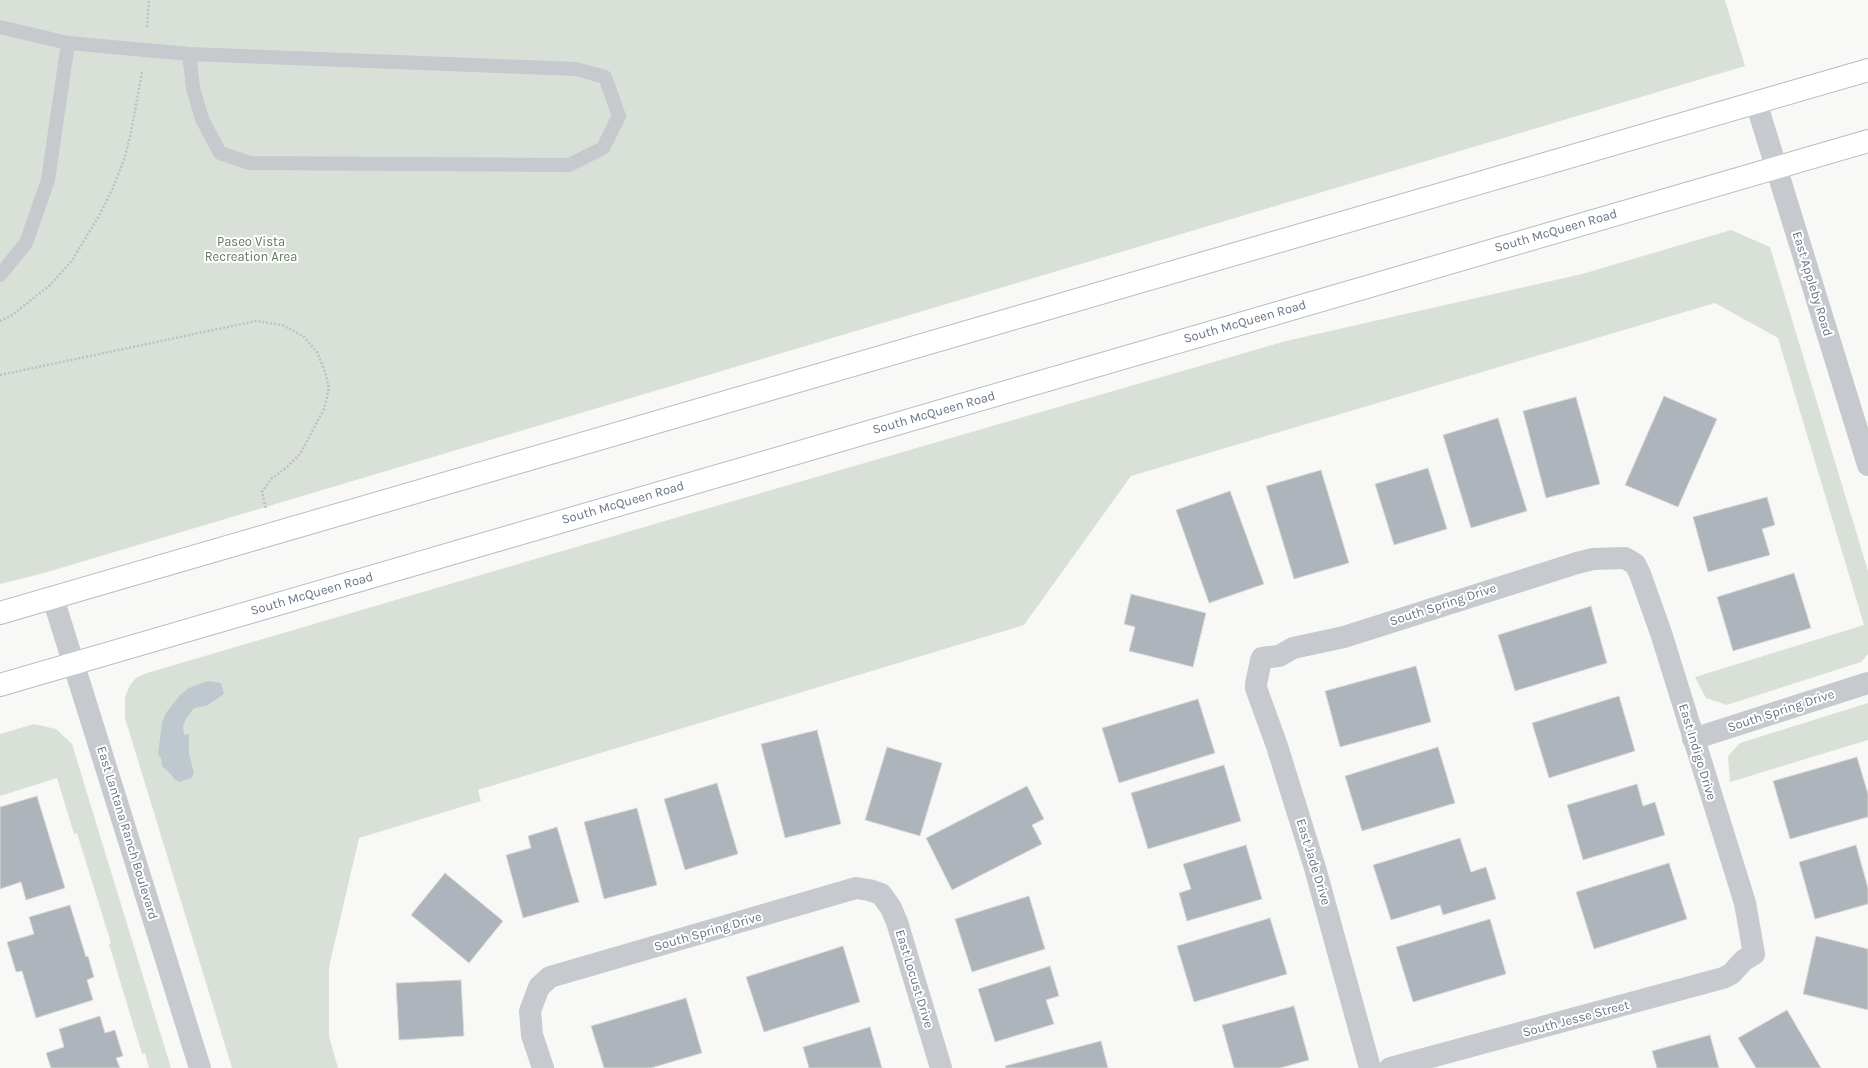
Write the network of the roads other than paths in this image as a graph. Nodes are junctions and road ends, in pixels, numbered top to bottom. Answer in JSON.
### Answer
{"nodes":[{"id":1,"x":0,"y":27,"type":"edge"},
{"id":2,"x":68,"y":44,"type":"junction"},
{"id":3,"x":190,"y":54,"type":"junction"},
{"id":4,"x":1868,"y":70,"type":"edge"},
{"id":5,"x":1756,"y":102,"type":"junction"},
{"id":6,"x":1868,"y":141,"type":"edge"},
{"id":7,"x":1776,"y":167,"type":"junction"},
{"id":8,"x":0,"y":274,"type":"edge"},
{"id":9,"x":1868,"y":465,"type":"edge"},
{"id":10,"x":1625,"y":558,"type":"joint"},
{"id":11,"x":53,"y":598,"type":"junction"},
{"id":12,"x":0,"y":613,"type":"edge"},
{"id":13,"x":1262,"y":658,"type":"joint"},
{"id":14,"x":74,"y":663,"type":"junction"},
{"id":15,"x":1868,"y":683,"type":"edge"},
{"id":16,"x":0,"y":685,"type":"edge"},
{"id":17,"x":1693,"y":739,"type":"junction"},
{"id":18,"x":881,"y":894,"type":"joint"},
{"id":19,"x":1754,"y":954,"type":"joint"},
{"id":20,"x":200,"y":1068,"type":"edge"},
{"id":21,"x":543,"y":1068,"type":"edge"},
{"id":22,"x":941,"y":1068,"type":"edge"},
{"id":23,"x":1370,"y":1068,"type":"edge"},
{"id":24,"x":1390,"y":1068,"type":"edge"}],
"edges":[{"from":1,"to":2,"type":"lane"},
{"from":2,"to":3,"type":"lane"},
{"from":2,"to":8,"type":"lane"},
{"from":3,"to":3,"type":"lane"},
{"from":4,"to":5,"type":"main road"},
{"from":5,"to":7,"type":"street","name":"East Appleby Road"},
{"from":5,"to":11,"type":"main road"},
{"from":6,"to":7,"type":"main road","name":"South McQueen Road"},
{"from":7,"to":9,"type":"street","name":"East Appleby Road"},
{"from":7,"to":14,"type":"main road","name":"South McQueen Road"},
{"from":10,"to":13,"type":"street","name":"South Spring Drive"},
{"from":10,"to":17,"type":"street","name":"East Indigo Drive"},
{"from":11,"to":12,"type":"main road"},
{"from":11,"to":14,"type":"street","name":"East Lantana Ranch Boulevard"},
{"from":13,"to":23,"type":"street","name":"East Jade Drive"},
{"from":14,"to":16,"type":"main road","name":"South McQueen Road"},
{"from":14,"to":20,"type":"street","name":"East Lantana Ranch Boulevard"},
{"from":15,"to":17,"type":"street","name":"South Spring Drive"},
{"from":17,"to":19,"type":"street","name":"East Indigo Drive"},
{"from":18,"to":21,"type":"street","name":"South Spring Drive"},
{"from":18,"to":22,"type":"street","name":"East Locust Drive"},
{"from":19,"to":24,"type":"street","name":"South Jesse Street"}]}
